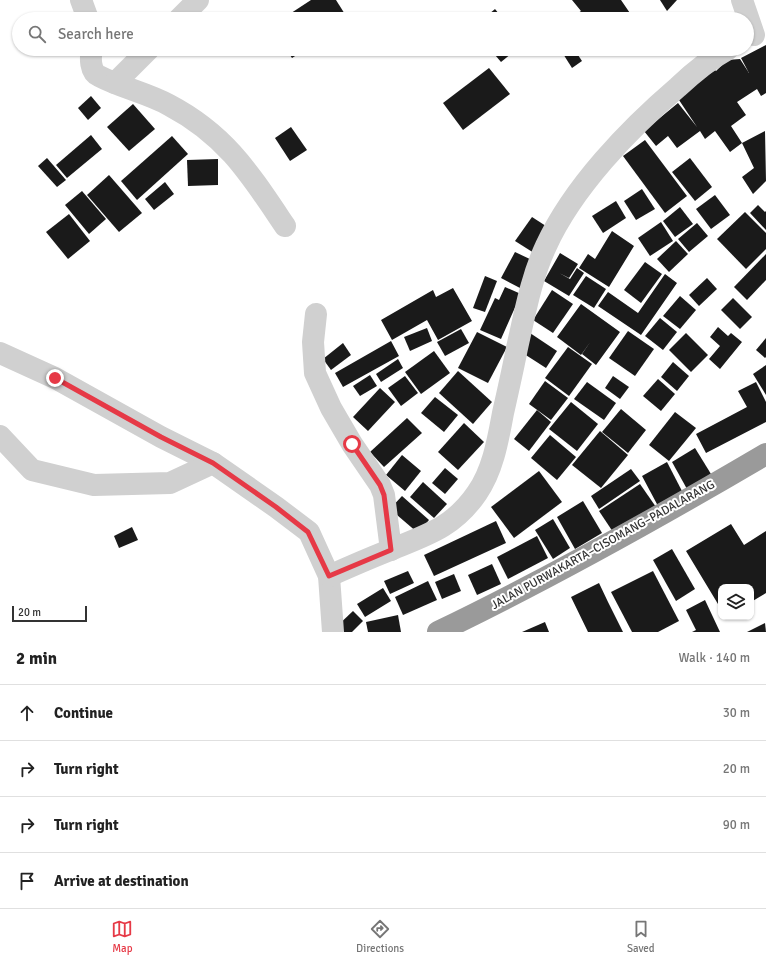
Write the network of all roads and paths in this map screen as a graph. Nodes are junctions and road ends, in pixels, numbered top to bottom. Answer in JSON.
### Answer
{"nodes":[{"id":1,"x":82,"y":0,"type":"edge"},
{"id":2,"x":198,"y":0,"type":"edge"},
{"id":3,"x":742,"y":0,"type":"edge"},
{"id":4,"x":86,"y":12,"type":"edge"},
{"id":5,"x":185,"y":12,"type":"edge"},
{"id":6,"x":747,"y":12,"type":"edge"},
{"id":7,"x":91,"y":56,"type":"edge"},
{"id":8,"x":142,"y":56,"type":"edge"},
{"id":9,"x":715,"y":56,"type":"edge"},
{"id":10,"x":115,"y":83,"type":"junction"},
{"id":11,"x":285,"y":226,"type":"dead end"},
{"id":12,"x":316,"y":314,"type":"dead end"},
{"id":13,"x":0,"y":353,"type":"edge"},
{"id":14,"x":0,"y":436,"type":"edge"},
{"id":15,"x":766,"y":454,"type":"edge"},
{"id":16,"x":213,"y":463,"type":"junction"},
{"id":17,"x":391,"y":550,"type":"junction"},
{"id":18,"x":329,"y":576,"type":"junction"},
{"id":19,"x":332,"y":632,"type":"edge"},
{"id":20,"x":438,"y":632,"type":"edge"}],
"edges":[{"from":1,"to":4,"type":"street"},
{"from":2,"to":5,"type":"street"},
{"from":3,"to":6,"type":"street"},
{"from":7,"to":10,"type":"street"},
{"from":8,"to":10,"type":"street"},
{"from":9,"to":17,"type":"street"},
{"from":10,"to":11,"type":"street"},
{"from":12,"to":17,"type":"street"},
{"from":13,"to":16,"type":"street"},
{"from":14,"to":16,"type":"street"},
{"from":15,"to":20,"type":"highway","name":"JALAN PURWAKARTA–CISOMANG–PADALARANG"},
{"from":16,"to":18,"type":"street"},
{"from":17,"to":18,"type":"street"},
{"from":18,"to":19,"type":"street"}]}
